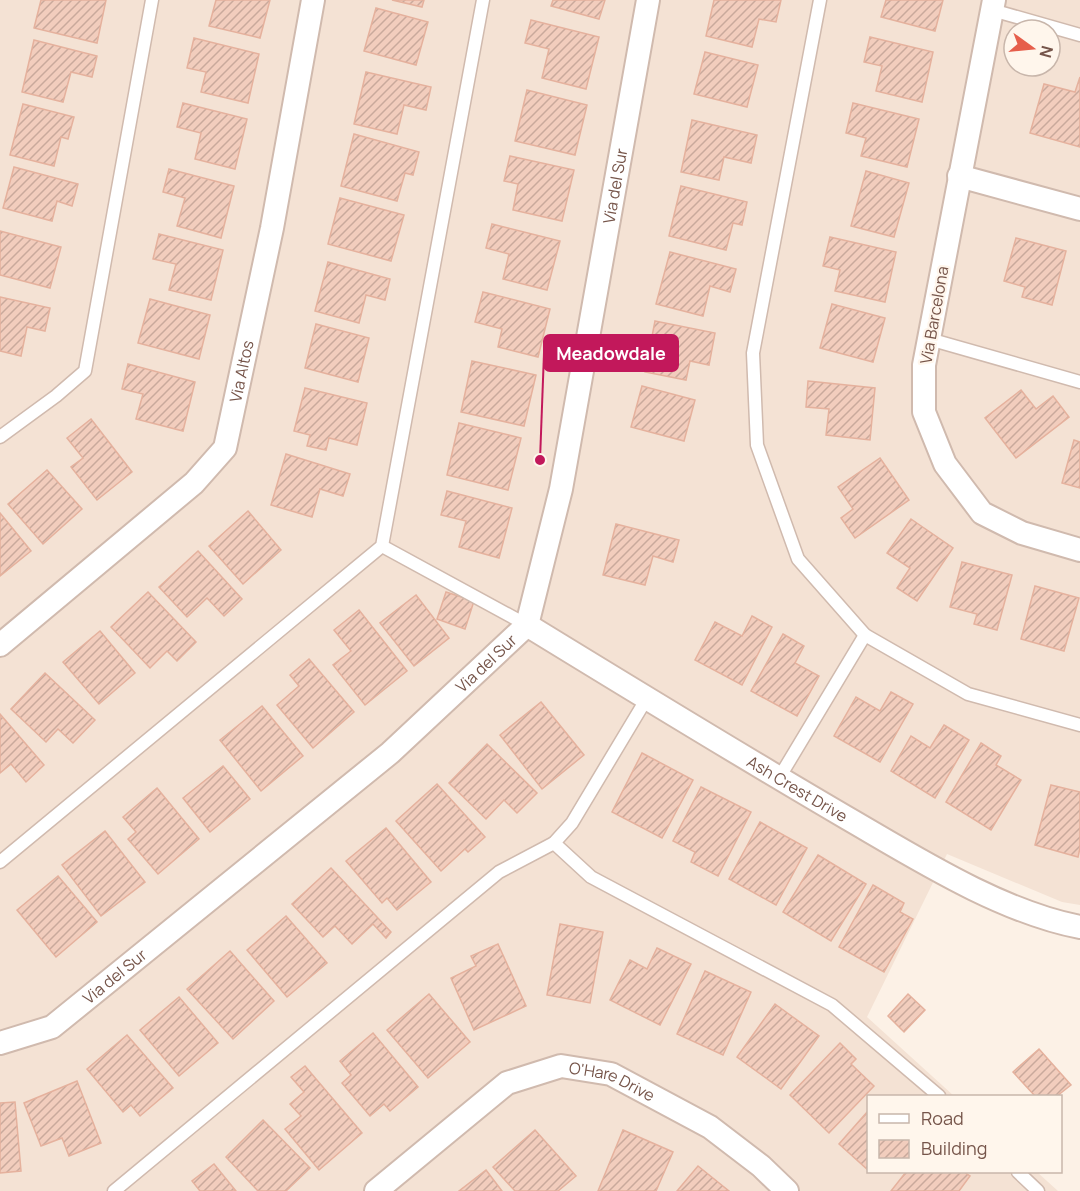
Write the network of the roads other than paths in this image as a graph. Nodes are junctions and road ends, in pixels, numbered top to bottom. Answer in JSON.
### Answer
{"nodes":[{"id":1,"x":152,"y":0,"type":"edge"},
{"id":2,"x":313,"y":0,"type":"edge"},
{"id":3,"x":483,"y":0,"type":"edge"},
{"id":4,"x":648,"y":0,"type":"edge"},
{"id":5,"x":820,"y":0,"type":"edge"},
{"id":6,"x":993,"y":5,"type":"edge"},
{"id":7,"x":1080,"y":35,"type":"edge"},
{"id":8,"x":959,"y":176,"type":"junction"},
{"id":9,"x":1080,"y":208,"type":"edge"},
{"id":10,"x":929,"y":339,"type":"junction"},
{"id":11,"x":1080,"y":382,"type":"edge"},
{"id":12,"x":0,"y":437,"type":"edge"},
{"id":13,"x":382,"y":546,"type":"junction"},
{"id":14,"x":1080,"y":550,"type":"edge"},
{"id":15,"x":527,"y":625,"type":"junction"},
{"id":16,"x":865,"y":635,"type":"junction"},
{"id":17,"x":0,"y":645,"type":"edge"},
{"id":18,"x":647,"y":698,"type":"junction"},
{"id":19,"x":1080,"y":725,"type":"edge"},
{"id":20,"x":779,"y":778,"type":"junction"},
{"id":21,"x":554,"y":843,"type":"junction"},
{"id":22,"x":0,"y":862,"type":"edge"},
{"id":23,"x":1080,"y":927,"type":"edge"},
{"id":24,"x":0,"y":1043,"type":"edge"},
{"id":25,"x":938,"y":1095,"type":"edge"},
{"id":26,"x":1019,"y":1173,"type":"edge"},
{"id":27,"x":114,"y":1191,"type":"edge"},
{"id":28,"x":376,"y":1191,"type":"edge"},
{"id":29,"x":786,"y":1191,"type":"edge"},
{"id":30,"x":1038,"y":1191,"type":"edge"}],
"edges":[{"from":1,"to":12,"type":"lane"},
{"from":2,"to":17,"type":"street","name":"Via Altos"},
{"from":3,"to":13,"type":"lane"},
{"from":4,"to":15,"type":"street","name":"Via del Sur"},
{"from":5,"to":16,"type":"lane"},
{"from":6,"to":7,"type":"lane"},
{"from":6,"to":8,"type":"street","name":"Via Barcelona"},
{"from":8,"to":9,"type":"street"},
{"from":8,"to":10,"type":"street","name":"Via Barcelona"},
{"from":10,"to":11,"type":"lane"},
{"from":10,"to":14,"type":"street","name":"Via Barcelona"},
{"from":13,"to":15,"type":"lane"},
{"from":13,"to":22,"type":"lane"},
{"from":15,"to":18,"type":"street","name":"Ash Crest Drive"},
{"from":15,"to":24,"type":"street","name":"Via del Sur"},
{"from":16,"to":19,"type":"lane"},
{"from":16,"to":20,"type":"lane"},
{"from":18,"to":20,"type":"street","name":"Ash Crest Drive"},
{"from":18,"to":21,"type":"lane"},
{"from":20,"to":23,"type":"street","name":"Ash Crest Drive"},
{"from":21,"to":25,"type":"lane"},
{"from":21,"to":27,"type":"lane"},
{"from":26,"to":30,"type":"lane"},
{"from":28,"to":29,"type":"street","name":"O'Hare Drive"}]}
